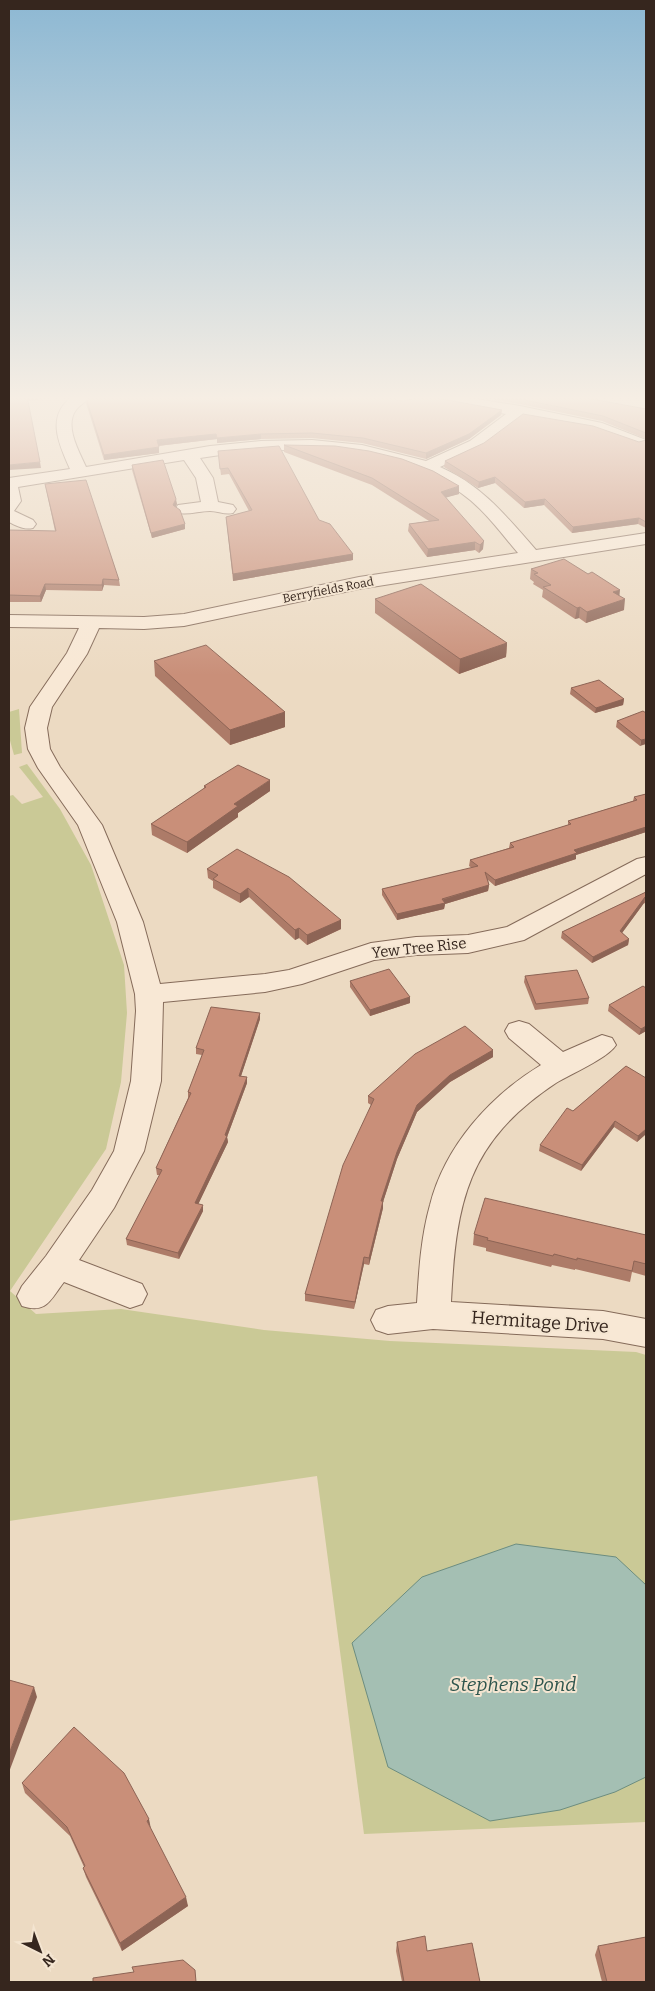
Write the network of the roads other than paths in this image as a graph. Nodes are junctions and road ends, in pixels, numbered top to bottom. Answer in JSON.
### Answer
{"nodes":[{"id":1,"x":9,"y":489,"type":"edge"},
{"id":2,"x":208,"y":489,"type":"edge"},
{"id":3,"x":466,"y":489,"type":"edge"},
{"id":4,"x":210,"y":506,"type":"junction"},
{"id":5,"x":9,"y":507,"type":"edge"},
{"id":6,"x":184,"y":509,"type":"dead end"},
{"id":7,"x":228,"y":510,"type":"dead end"},
{"id":8,"x":9,"y":515,"type":"edge"},
{"id":9,"x":27,"y":524,"type":"dead end"},
{"id":10,"x":642,"y":547,"type":"edge"},
{"id":11,"x":531,"y":556,"type":"junction"},
{"id":12,"x":9,"y":621,"type":"edge"},
{"id":13,"x":92,"y":623,"type":"junction"},
{"id":14,"x":646,"y":864,"type":"edge"},
{"id":15,"x":149,"y":994,"type":"junction"},
{"id":16,"x":519,"y":1031,"type":"dead end"},
{"id":17,"x":602,"y":1045,"type":"dead end"},
{"id":18,"x":561,"y":1066,"type":"junction"},
{"id":19,"x":58,"y":1265,"type":"junction"},
{"id":20,"x":130,"y":1294,"type":"dead end"},
{"id":21,"x":34,"y":1296,"type":"dead end"},
{"id":22,"x":433,"y":1315,"type":"junction"},
{"id":23,"x":388,"y":1320,"type":"dead end"},
{"id":24,"x":646,"y":1333,"type":"edge"}],
"edges":[{"from":1,"to":5,"type":"street"},
{"from":2,"to":4,"type":"street"},
{"from":3,"to":11,"type":"street"},
{"from":4,"to":6,"type":"street"},
{"from":4,"to":7,"type":"street"},
{"from":8,"to":9,"type":"street"},
{"from":10,"to":11,"type":"street","name":"Berryfields Road"},
{"from":11,"to":13,"type":"street","name":"Berryfields Road"},
{"from":12,"to":13,"type":"street","name":"Berryfields Road"},
{"from":13,"to":15,"type":"street"},
{"from":14,"to":15,"type":"street","name":"Yew Tree Rise"},
{"from":15,"to":19,"type":"street"},
{"from":16,"to":18,"type":"street"},
{"from":17,"to":18,"type":"street"},
{"from":18,"to":22,"type":"street"},
{"from":19,"to":20,"type":"street"},
{"from":19,"to":21,"type":"street"},
{"from":22,"to":23,"type":"street","name":"Hermitage Drive"},
{"from":22,"to":24,"type":"street","name":"Hermitage Drive"}]}
